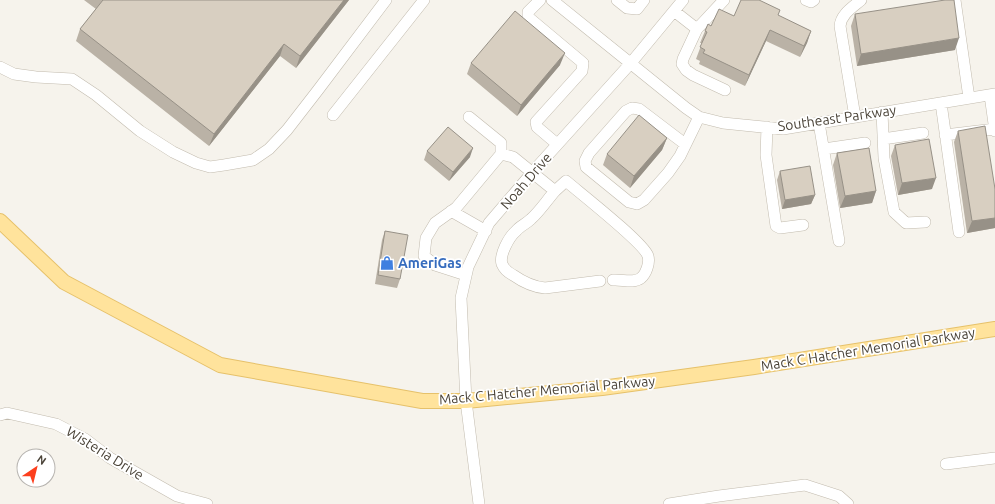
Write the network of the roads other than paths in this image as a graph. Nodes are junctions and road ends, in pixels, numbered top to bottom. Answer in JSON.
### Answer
{"nodes":[{"id":1,"x":386,"y":0,"type":"edge"},
{"id":2,"x":424,"y":0,"type":"edge"},
{"id":3,"x":540,"y":0,"type":"edge"},
{"id":4,"x":552,"y":0,"type":"edge"},
{"id":5,"x":617,"y":0,"type":"edge"},
{"id":6,"x":644,"y":0,"type":"edge"},
{"id":7,"x":683,"y":0,"type":"edge"},
{"id":8,"x":724,"y":0,"type":"edge"},
{"id":9,"x":806,"y":0,"type":"edge"},
{"id":10,"x":814,"y":0,"type":"edge"},
{"id":11,"x":861,"y":0,"type":"edge"},
{"id":12,"x":955,"y":0,"type":"edge"},
{"id":13,"x":674,"y":11,"type":"junction"},
{"id":14,"x":697,"y":29,"type":"junction"},
{"id":15,"x":630,"y":64,"type":"junction"},
{"id":16,"x":0,"y":67,"type":"edge"},
{"id":17,"x":725,"y":90,"type":"dead end"},
{"id":18,"x":992,"y":94,"type":"edge"},
{"id":19,"x":969,"y":98,"type":"junction"},
{"id":20,"x":941,"y":103,"type":"junction"},
{"id":21,"x":882,"y":112,"type":"junction"},
{"id":22,"x":333,"y":115,"type":"dead end"},
{"id":23,"x":470,"y":117,"type":"dead end"},
{"id":24,"x":699,"y":117,"type":"junction"},
{"id":25,"x":855,"y":117,"type":"junction"},
{"id":26,"x":819,"y":123,"type":"junction"},
{"id":27,"x":767,"y":127,"type":"junction"},
{"id":28,"x":995,"y":129,"type":"edge"},
{"id":29,"x":923,"y":133,"type":"dead end"},
{"id":30,"x":945,"y":135,"type":"junction"},
{"id":31,"x":883,"y":139,"type":"junction"},
{"id":32,"x":865,"y":143,"type":"dead end"},
{"id":33,"x":557,"y":144,"type":"junction"},
{"id":34,"x":685,"y":144,"type":"junction"},
{"id":35,"x":824,"y":149,"type":"junction"},
{"id":36,"x":501,"y":154,"type":"junction"},
{"id":37,"x":533,"y":172,"type":"junction"},
{"id":38,"x":555,"y":191,"type":"junction"},
{"id":39,"x":451,"y":212,"type":"junction"},
{"id":40,"x":0,"y":221,"type":"edge"},
{"id":41,"x":925,"y":222,"type":"dead end"},
{"id":42,"x":803,"y":225,"type":"dead end"},
{"id":43,"x":486,"y":231,"type":"junction"},
{"id":44,"x":959,"y":232,"type":"dead end"},
{"id":45,"x":839,"y":241,"type":"dead end"},
{"id":46,"x":466,"y":275,"type":"junction"},
{"id":47,"x":613,"y":280,"type":"dead end"},
{"id":48,"x":600,"y":281,"type":"dead end"},
{"id":49,"x":995,"y":329,"type":"edge"},
{"id":50,"x":466,"y":401,"type":"junction"},
{"id":51,"x":0,"y":414,"type":"edge"},
{"id":52,"x":995,"y":458,"type":"edge"},
{"id":53,"x":946,"y":464,"type":"dead end"},
{"id":54,"x":720,"y":500,"type":"edge"},
{"id":55,"x":207,"y":504,"type":"edge"},
{"id":56,"x":479,"y":504,"type":"edge"},
{"id":57,"x":669,"y":504,"type":"edge"},
{"id":58,"x":848,"y":504,"type":"edge"}],
"edges":[{"from":1,"to":16,"type":"street"},
{"from":2,"to":22,"type":"street"},
{"from":3,"to":33,"type":"street"},
{"from":4,"to":15,"type":"street","name":"Southeast Parkway"},
{"from":5,"to":6,"type":"street"},
{"from":7,"to":13,"type":"street","name":"Noah Drive"},
{"from":8,"to":14,"type":"street"},
{"from":9,"to":10,"type":"street"},
{"from":11,"to":25,"type":"street"},
{"from":12,"to":19,"type":"street"},
{"from":13,"to":14,"type":"street"},
{"from":13,"to":15,"type":"street","name":"Noah Drive"},
{"from":14,"to":17,"type":"street"},
{"from":15,"to":24,"type":"street","name":"Southeast Parkway"},
{"from":15,"to":33,"type":"street","name":"Noah Drive"},
{"from":18,"to":19,"type":"street","name":"Southeast Parkway"},
{"from":18,"to":28,"type":"street"},
{"from":19,"to":20,"type":"street","name":"Southeast Parkway"},
{"from":20,"to":21,"type":"street","name":"Southeast Parkway"},
{"from":20,"to":30,"type":"street"},
{"from":21,"to":25,"type":"street","name":"Southeast Parkway"},
{"from":21,"to":31,"type":"street"},
{"from":23,"to":36,"type":"street"},
{"from":24,"to":27,"type":"street","name":"Southeast Parkway"},
{"from":24,"to":34,"type":"street"},
{"from":25,"to":26,"type":"street","name":"Southeast Parkway"},
{"from":26,"to":27,"type":"street","name":"Southeast Parkway"},
{"from":26,"to":35,"type":"street"},
{"from":27,"to":42,"type":"street"},
{"from":28,"to":30,"type":"street"},
{"from":29,"to":31,"type":"street"},
{"from":30,"to":44,"type":"street"},
{"from":31,"to":41,"type":"street"},
{"from":32,"to":35,"type":"street"},
{"from":33,"to":37,"type":"street","name":"Noah Drive"},
{"from":34,"to":34,"type":"street"},
{"from":35,"to":45,"type":"street"},
{"from":36,"to":37,"type":"street"},
{"from":36,"to":39,"type":"street"},
{"from":37,"to":38,"type":"street"},
{"from":37,"to":43,"type":"street","name":"Noah Drive"},
{"from":38,"to":47,"type":"street"},
{"from":38,"to":48,"type":"street"},
{"from":39,"to":43,"type":"street"},
{"from":39,"to":46,"type":"street"},
{"from":40,"to":50,"type":"main road","name":"Mack C Hatcher Memorial Parkway"},
{"from":43,"to":46,"type":"street","name":"Noah Drive"},
{"from":46,"to":50,"type":"street","name":"Noah Drive"},
{"from":49,"to":50,"type":"main road","name":"Mack C Hatcher Memorial Parkway"},
{"from":50,"to":56,"type":"street","name":"Noah Drive"},
{"from":51,"to":55,"type":"street","name":"Wisteria Drive"},
{"from":52,"to":53,"type":"street"},
{"from":54,"to":57,"type":"street"},
{"from":54,"to":58,"type":"street"}]}
